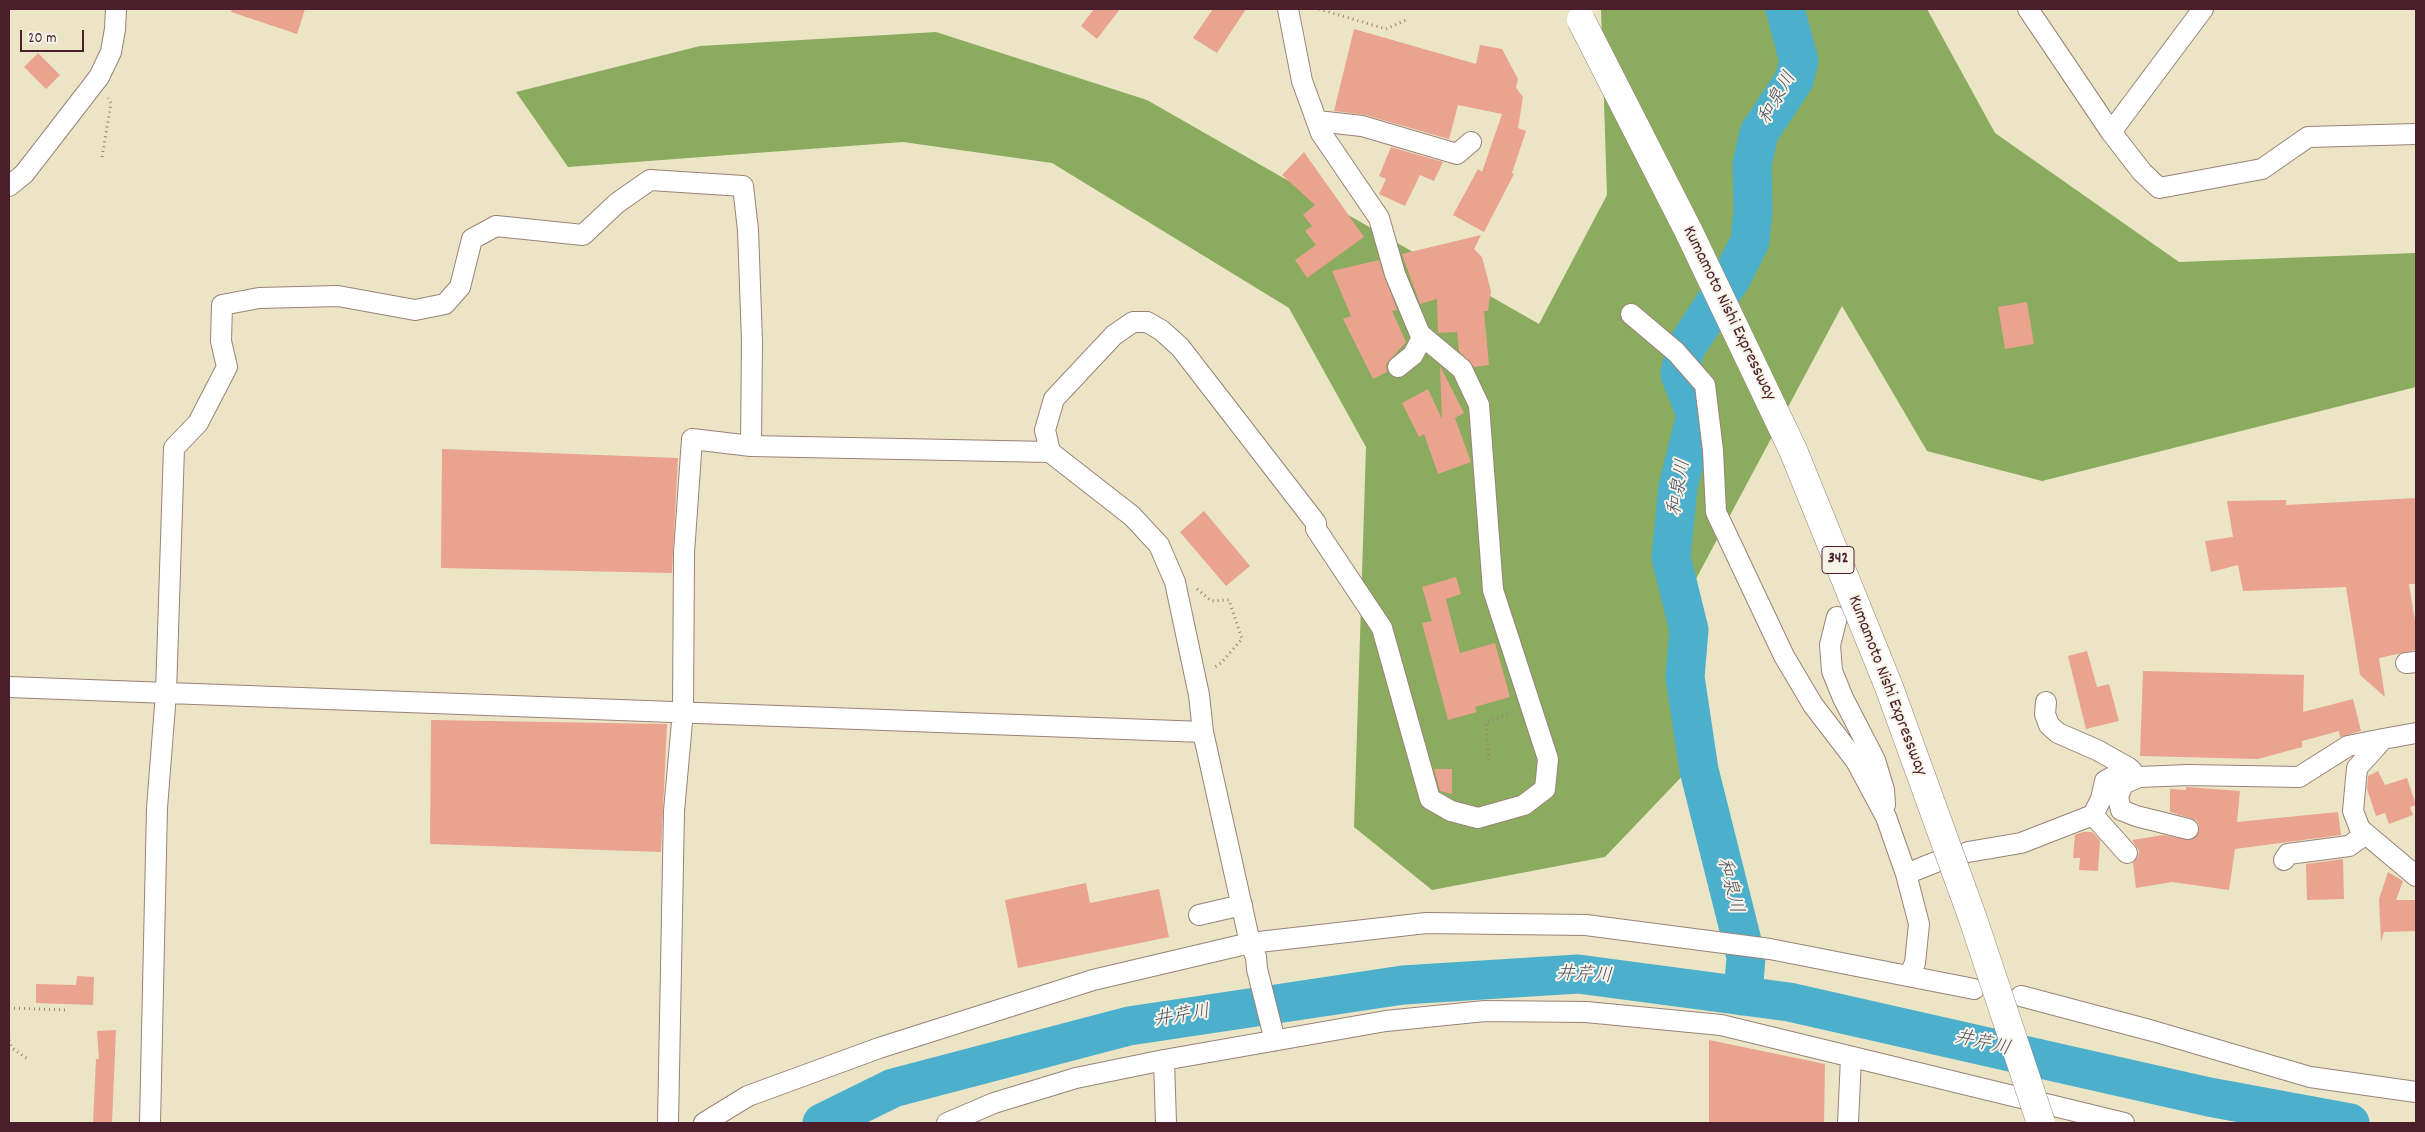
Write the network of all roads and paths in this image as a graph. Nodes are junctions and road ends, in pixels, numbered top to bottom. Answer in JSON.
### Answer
{"nodes":[{"id":1,"x":116,"y":9,"type":"edge"},
{"id":2,"x":1288,"y":9,"type":"edge"},
{"id":3,"x":1319,"y":9,"type":"edge"},
{"id":4,"x":2028,"y":9,"type":"edge"},
{"id":5,"x":2203,"y":9,"type":"edge"},
{"id":6,"x":1406,"y":20,"type":"dead end"},
{"id":7,"x":1581,"y":20,"type":"dead end"},
{"id":8,"x":99,"y":77,"type":"junction"},
{"id":9,"x":1317,"y":120,"type":"junction"},
{"id":10,"x":2111,"y":132,"type":"junction"},
{"id":11,"x":2416,"y":134,"type":"edge"},
{"id":12,"x":1471,"y":142,"type":"dead end"},
{"id":13,"x":102,"y":157,"type":"dead end"},
{"id":14,"x":9,"y":186,"type":"edge"},
{"id":15,"x":1631,"y":314,"type":"dead end"},
{"id":16,"x":1423,"y":336,"type":"junction"},
{"id":17,"x":1398,"y":367,"type":"dead end"},
{"id":18,"x":751,"y":446,"type":"junction"},
{"id":19,"x":1050,"y":452,"type":"junction"},
{"id":20,"x":1165,"y":560,"type":"junction"},
{"id":21,"x":1837,"y":617,"type":"dead end"},
{"id":22,"x":1196,"y":680,"type":"junction"},
{"id":23,"x":9,"y":688,"type":"edge"},
{"id":24,"x":166,"y":693,"type":"junction"},
{"id":25,"x":2046,"y":702,"type":"dead end"},
{"id":26,"x":1531,"y":706,"type":"junction"},
{"id":27,"x":683,"y":711,"type":"junction"},
{"id":28,"x":1203,"y":732,"type":"junction"},
{"id":29,"x":2416,"y":733,"type":"edge"},
{"id":30,"x":2383,"y":739,"type":"junction"},
{"id":31,"x":1489,"y":760,"type":"dead end"},
{"id":32,"x":2134,"y":773,"type":"junction"},
{"id":33,"x":2093,"y":815,"type":"junction"},
{"id":34,"x":1886,"y":817,"type":"junction"},
{"id":35,"x":2188,"y":829,"type":"dead end"},
{"id":36,"x":2366,"y":834,"type":"junction"},
{"id":37,"x":1968,"y":852,"type":"dead end"},
{"id":38,"x":2127,"y":852,"type":"dead end"},
{"id":39,"x":2284,"y":860,"type":"dead end"},
{"id":40,"x":1936,"y":862,"type":"dead end"},
{"id":41,"x":1906,"y":874,"type":"junction"},
{"id":42,"x":2416,"y":876,"type":"edge"},
{"id":43,"x":1242,"y":905,"type":"junction"},
{"id":44,"x":1199,"y":915,"type":"dead end"},
{"id":45,"x":1250,"y":943,"type":"junction"},
{"id":46,"x":1909,"y":976,"type":"junction"},
{"id":47,"x":1974,"y":989,"type":"dead end"},
{"id":48,"x":2021,"y":996,"type":"dead end"},
{"id":49,"x":9,"y":1008,"type":"edge"},
{"id":50,"x":65,"y":1010,"type":"dead end"},
{"id":51,"x":1273,"y":1037,"type":"junction"},
{"id":52,"x":9,"y":1040,"type":"edge"},
{"id":53,"x":1851,"y":1058,"type":"junction"},
{"id":54,"x":29,"y":1060,"type":"dead end"},
{"id":55,"x":1164,"y":1060,"type":"junction"},
{"id":56,"x":2416,"y":1092,"type":"edge"},
{"id":57,"x":150,"y":1123,"type":"edge"},
{"id":58,"x":668,"y":1123,"type":"edge"},
{"id":59,"x":704,"y":1123,"type":"edge"},
{"id":60,"x":947,"y":1123,"type":"edge"},
{"id":61,"x":1166,"y":1123,"type":"edge"},
{"id":62,"x":1848,"y":1123,"type":"edge"},
{"id":63,"x":2041,"y":1123,"type":"edge"},
{"id":64,"x":2124,"y":1123,"type":"edge"}],
"edges":[{"from":1,"to":8,"type":"street"},
{"from":2,"to":9,"type":"street"},
{"from":3,"to":6,"type":"path"},
{"from":4,"to":10,"type":"street"},
{"from":5,"to":10,"type":"street"},
{"from":7,"to":63,"type":"highway","name":"Kumamoto Nishi Expressway","number":"342","bridge":true},
{"from":8,"to":13,"type":"path"},
{"from":8,"to":14,"type":"street"},
{"from":9,"to":12,"type":"street"},
{"from":9,"to":16,"type":"street"},
{"from":10,"to":11,"type":"street"},
{"from":15,"to":34,"type":"street"},
{"from":16,"to":17,"type":"street"},
{"from":16,"to":26,"type":"street"},
{"from":18,"to":19,"type":"street"},
{"from":18,"to":24,"type":"street"},
{"from":18,"to":27,"type":"street"},
{"from":19,"to":20,"type":"street"},
{"from":19,"to":26,"type":"street"},
{"from":20,"to":22,"type":"street"},
{"from":20,"to":22,"type":"path"},
{"from":21,"to":34,"type":"street"},
{"from":22,"to":28,"type":"street"},
{"from":23,"to":24,"type":"street"},
{"from":24,"to":27,"type":"street"},
{"from":24,"to":57,"type":"street"},
{"from":25,"to":32,"type":"street"},
{"from":26,"to":31,"type":"path"},
{"from":27,"to":28,"type":"street"},
{"from":27,"to":58,"type":"street"},
{"from":28,"to":43,"type":"street"},
{"from":29,"to":30,"type":"street"},
{"from":30,"to":32,"type":"street"},
{"from":30,"to":36,"type":"street"},
{"from":32,"to":33,"type":"street"},
{"from":32,"to":35,"type":"street"},
{"from":33,"to":37,"type":"street"},
{"from":33,"to":38,"type":"street"},
{"from":34,"to":41,"type":"street"},
{"from":36,"to":39,"type":"street"},
{"from":36,"to":42,"type":"street"},
{"from":40,"to":41,"type":"street"},
{"from":41,"to":46,"type":"street"},
{"from":43,"to":44,"type":"street"},
{"from":43,"to":45,"type":"street"},
{"from":45,"to":46,"type":"street"},
{"from":45,"to":51,"type":"street"},
{"from":45,"to":59,"type":"street"},
{"from":46,"to":47,"type":"street"},
{"from":48,"to":56,"type":"street"},
{"from":49,"to":50,"type":"path"},
{"from":51,"to":53,"type":"street"},
{"from":51,"to":55,"type":"street"},
{"from":52,"to":54,"type":"path"},
{"from":53,"to":62,"type":"street"},
{"from":53,"to":64,"type":"street"},
{"from":55,"to":60,"type":"street"},
{"from":55,"to":61,"type":"street"}]}
